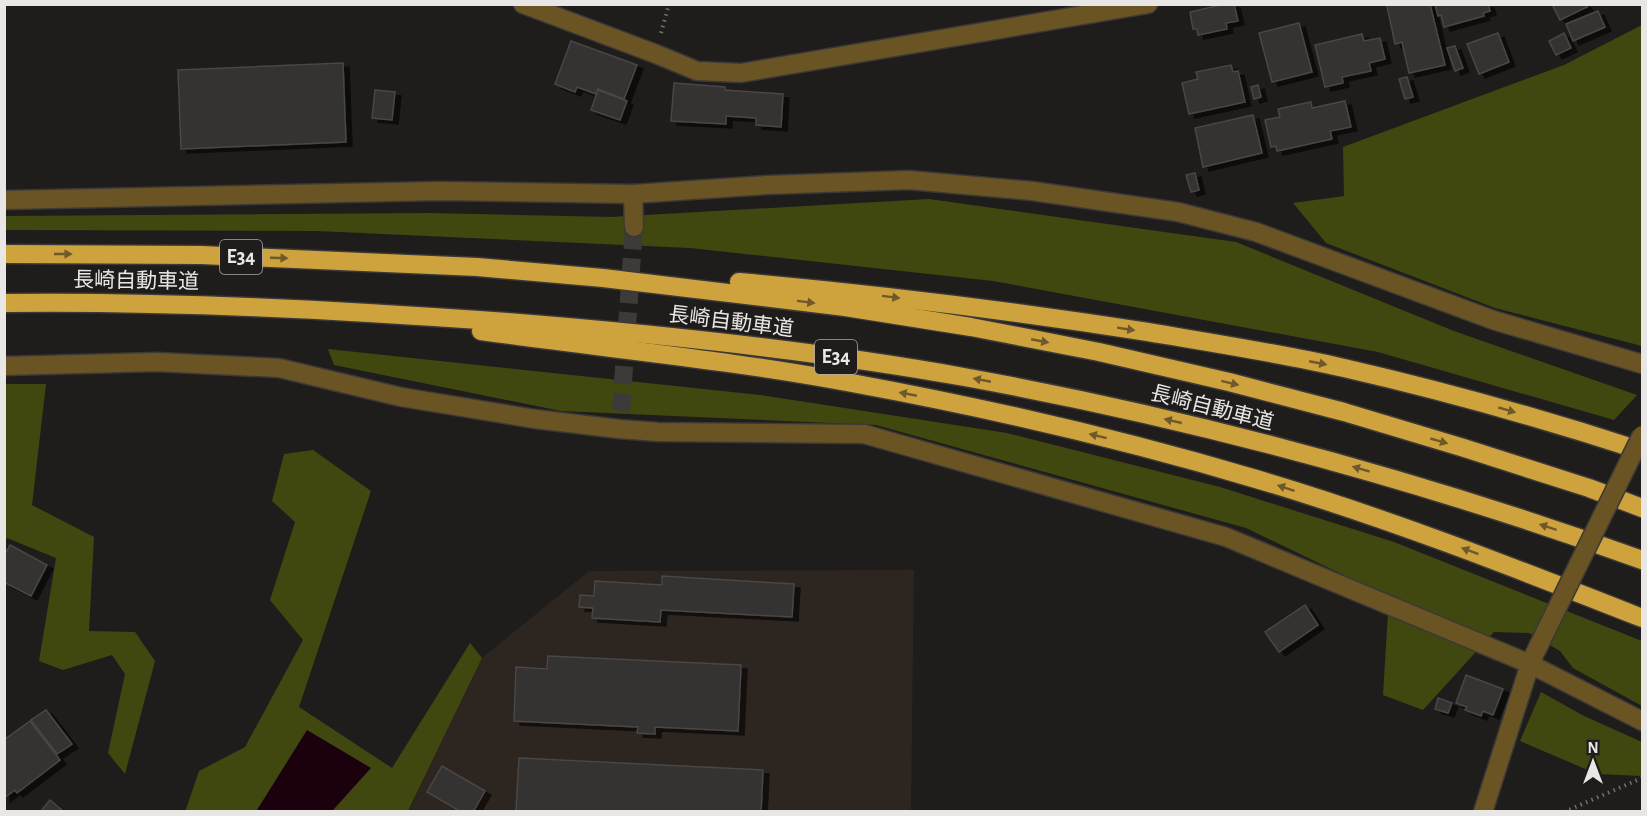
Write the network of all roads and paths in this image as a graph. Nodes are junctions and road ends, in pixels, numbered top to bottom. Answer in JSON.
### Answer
{"nodes":[{"id":1,"x":523,"y":4,"type":"edge"},
{"id":2,"x":1148,"y":4,"type":"edge"},
{"id":3,"x":633,"y":194,"type":"junction"},
{"id":4,"x":4,"y":200,"type":"edge"},
{"id":5,"x":634,"y":227,"type":"tunnel mouth"},
{"id":6,"x":4,"y":254,"type":"edge"},
{"id":7,"x":477,"y":267,"type":"junction"},
{"id":8,"x":4,"y":303,"type":"edge"},
{"id":9,"x":339,"y":311,"type":"junction"},
{"id":10,"x":1642,"y":364,"type":"edge"},
{"id":11,"x":4,"y":366,"type":"edge"},
{"id":12,"x":1642,"y":435,"type":"edge"},
{"id":13,"x":1642,"y":451,"type":"edge"},
{"id":14,"x":1642,"y":508,"type":"edge"},
{"id":15,"x":1642,"y":560,"type":"edge"},
{"id":16,"x":1642,"y":618,"type":"edge"},
{"id":17,"x":1533,"y":658,"type":"junction"},
{"id":18,"x":1642,"y":721,"type":"edge"},
{"id":19,"x":1642,"y":778,"type":"edge"},
{"id":20,"x":1483,"y":812,"type":"edge"},
{"id":21,"x":1564,"y":812,"type":"edge"}],
"edges":[{"from":1,"to":2,"type":"street"},
{"from":3,"to":4,"type":"street"},
{"from":3,"to":5,"type":"street"},
{"from":3,"to":10,"type":"street"},
{"from":6,"to":7,"type":"highway","name":"長崎自動車道","number":"E34","one_way":true},
{"from":7,"to":13,"type":"highway","one_way":true},
{"from":7,"to":14,"type":"highway","name":"長崎自動車道","number":"E34","one_way":true},
{"from":8,"to":9,"type":"highway","name":"長崎自動車道","number":"E34"},
{"from":15,"to":9,"type":"highway","name":"長崎自動車道","number":"E34","one_way":true},
{"from":16,"to":9,"type":"highway","one_way":true},
{"from":11,"to":17,"type":"street"},
{"from":12,"to":17,"type":"street","bridge":true},
{"from":17,"to":18,"type":"street"},
{"from":17,"to":20,"type":"street"},
{"from":19,"to":21,"type":"path"}]}
